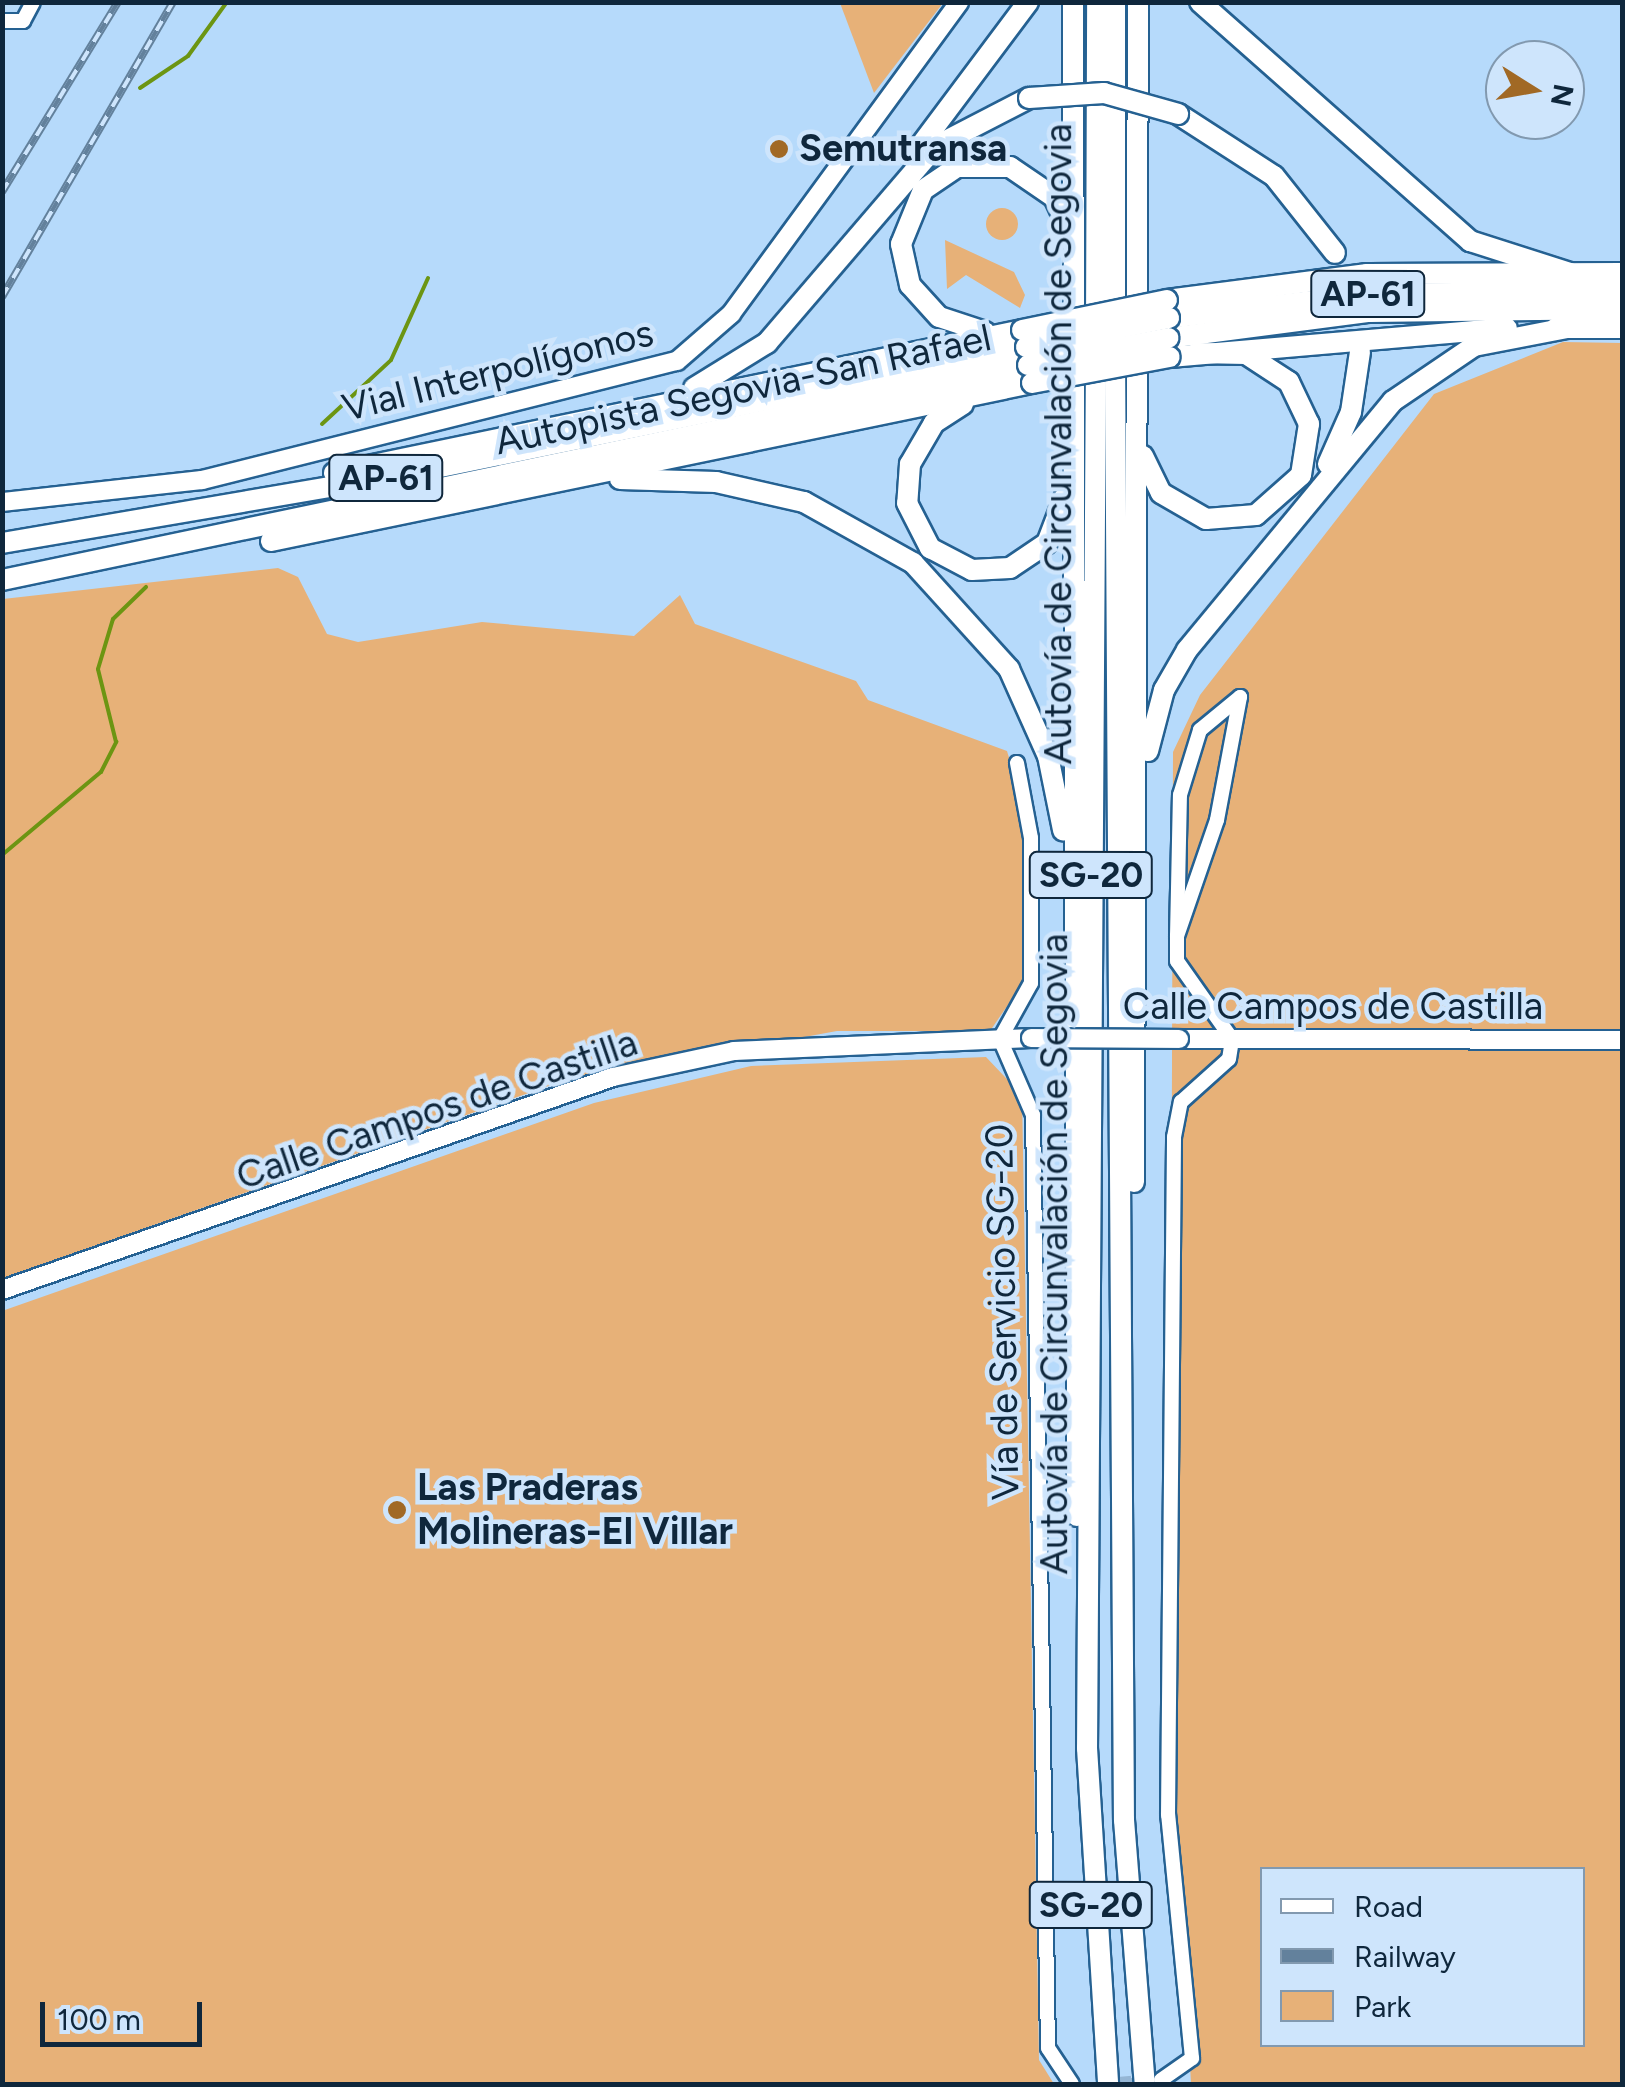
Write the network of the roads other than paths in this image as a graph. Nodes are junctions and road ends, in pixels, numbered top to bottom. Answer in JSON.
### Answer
{"nodes":[{"id":1,"x":34,"y":2,"type":"edge"},
{"id":2,"x":959,"y":2,"type":"edge"},
{"id":3,"x":1028,"y":2,"type":"edge"},
{"id":4,"x":1073,"y":2,"type":"edge"},
{"id":5,"x":1097,"y":2,"type":"edge"},
{"id":6,"x":1115,"y":2,"type":"edge"},
{"id":7,"x":1138,"y":2,"type":"edge"},
{"id":8,"x":1200,"y":2,"type":"edge"},
{"id":9,"x":7,"y":22,"type":"edge"},
{"id":10,"x":1335,"y":253,"type":"dead end"},
{"id":11,"x":1071,"y":262,"type":"junction"},
{"id":12,"x":1570,"y":273,"type":"junction"},
{"id":13,"x":1622,"y":273,"type":"edge"},
{"id":14,"x":1622,"y":292,"type":"edge"},
{"id":15,"x":1622,"y":309,"type":"edge"},
{"id":16,"x":1169,"y":328,"type":"junction"},
{"id":17,"x":1567,"y":328,"type":"junction"},
{"id":18,"x":1622,"y":328,"type":"edge"},
{"id":19,"x":1360,"y":352,"type":"dead end"},
{"id":20,"x":1197,"y":353,"type":"junction"},
{"id":21,"x":1027,"y":356,"type":"junction"},
{"id":22,"x":752,"y":357,"type":"junction"},
{"id":23,"x":1004,"y":390,"type":"junction"},
{"id":24,"x":1138,"y":408,"type":"junction"},
{"id":25,"x":566,"y":424,"type":"junction"},
{"id":26,"x":1072,"y":434,"type":"junction"},
{"id":27,"x":2,"y":502,"type":"edge"},
{"id":28,"x":455,"y":506,"type":"junction"},
{"id":29,"x":48,"y":537,"type":"junction"},
{"id":30,"x":2,"y":543,"type":"edge"},
{"id":31,"x":1260,"y":559,"type":"junction"},
{"id":32,"x":41,"y":574,"type":"junction"},
{"id":33,"x":2,"y":580,"type":"edge"},
{"id":34,"x":1017,"y":762,"type":"dead end"},
{"id":35,"x":1137,"y":868,"type":"junction"},
{"id":36,"x":1177,"y":936,"type":"junction"},
{"id":37,"x":1072,"y":1008,"type":"junction"},
{"id":38,"x":1000,"y":1039,"type":"junction"},
{"id":39,"x":1232,"y":1039,"type":"junction"},
{"id":40,"x":1622,"y":1040,"type":"edge"},
{"id":41,"x":2,"y":1290,"type":"edge"},
{"id":42,"x":1124,"y":1529,"type":"junction"},
{"id":43,"x":1087,"y":1748,"type":"junction"},
{"id":44,"x":1153,"y":2082,"type":"edge"},
{"id":45,"x":1072,"y":2084,"type":"edge"},
{"id":46,"x":1108,"y":2084,"type":"edge"}],
"edges":[{"from":1,"to":9,"type":"street"},
{"from":2,"to":27,"type":"main road","name":"Vial Interpolígonos"},
{"from":3,"to":22,"type":"highway"},
{"from":4,"to":11,"type":"highway"},
{"from":5,"to":43,"type":"highway","name":"Autovía de Circunvalación de Segovia","number":"SG-20"},
{"from":6,"to":42,"type":"highway","name":"Autovía de Circunvalación de Segovia","number":"SG-20"},
{"from":7,"to":24,"type":"highway"},
{"from":8,"to":12,"type":"highway"},
{"from":10,"to":22,"type":"highway","bridge":true},
{"from":11,"to":21,"type":"highway"},
{"from":11,"to":26,"type":"highway"},
{"from":12,"to":13,"type":"highway"},
{"from":12,"to":16,"type":"highway"},
{"from":14,"to":16,"type":"highway","name":"Autopista Segovia-San Rafael","number":"AP-61"},
{"from":15,"to":16,"type":"highway","name":"Autopista Segovia-San Rafael","number":"AP-61"},
{"from":16,"to":20,"type":"highway"},
{"from":16,"to":21,"type":"highway","name":"Autopista Segovia-San Rafael","number":"AP-61","bridge":true},
{"from":16,"to":21,"type":"highway","bridge":true},
{"from":17,"to":18,"type":"highway"},
{"from":17,"to":20,"type":"highway"},
{"from":17,"to":31,"type":"highway"},
{"from":19,"to":31,"type":"highway"},
{"from":20,"to":24,"type":"highway"},
{"from":21,"to":23,"type":"highway"},
{"from":21,"to":25,"type":"highway"},
{"from":21,"to":29,"type":"highway","name":"Autopista Segovia-San Rafael","number":"AP-61"},
{"from":21,"to":32,"type":"highway","name":"Autopista Segovia-San Rafael","number":"AP-61"},
{"from":22,"to":25,"type":"highway"},
{"from":23,"to":26,"type":"highway"},
{"from":23,"to":28,"type":"highway"},
{"from":24,"to":35,"type":"highway"},
{"from":25,"to":29,"type":"highway"},
{"from":26,"to":37,"type":"highway"},
{"from":28,"to":32,"type":"highway"},
{"from":28,"to":37,"type":"highway"},
{"from":29,"to":30,"type":"highway","name":"Autopista Segovia-San Rafael","number":"AP-61"},
{"from":31,"to":35,"type":"highway"},
{"from":32,"to":33,"type":"highway","name":"Autopista Segovia-San Rafael","number":"AP-61"},
{"from":34,"to":38,"type":"street"},
{"from":35,"to":42,"type":"highway"},
{"from":36,"to":36,"type":"street"},
{"from":36,"to":39,"type":"street"},
{"from":37,"to":43,"type":"highway"},
{"from":38,"to":39,"type":"main road","name":"Calle Campos de Castilla","bridge":true},
{"from":38,"to":41,"type":"main road","name":"Calle Campos de Castilla"},
{"from":38,"to":45,"type":"street","name":"Vía de Servicio SG-20"},
{"from":39,"to":40,"type":"main road","name":"Calle Campos de Castilla"},
{"from":39,"to":44,"type":"street"},
{"from":42,"to":44,"type":"highway","name":"Autovía de Circunvalación de Segovia","number":"SG-20"},
{"from":43,"to":46,"type":"highway","name":"Autovía de Circunvalación de Segovia","number":"SG-20"}]}
